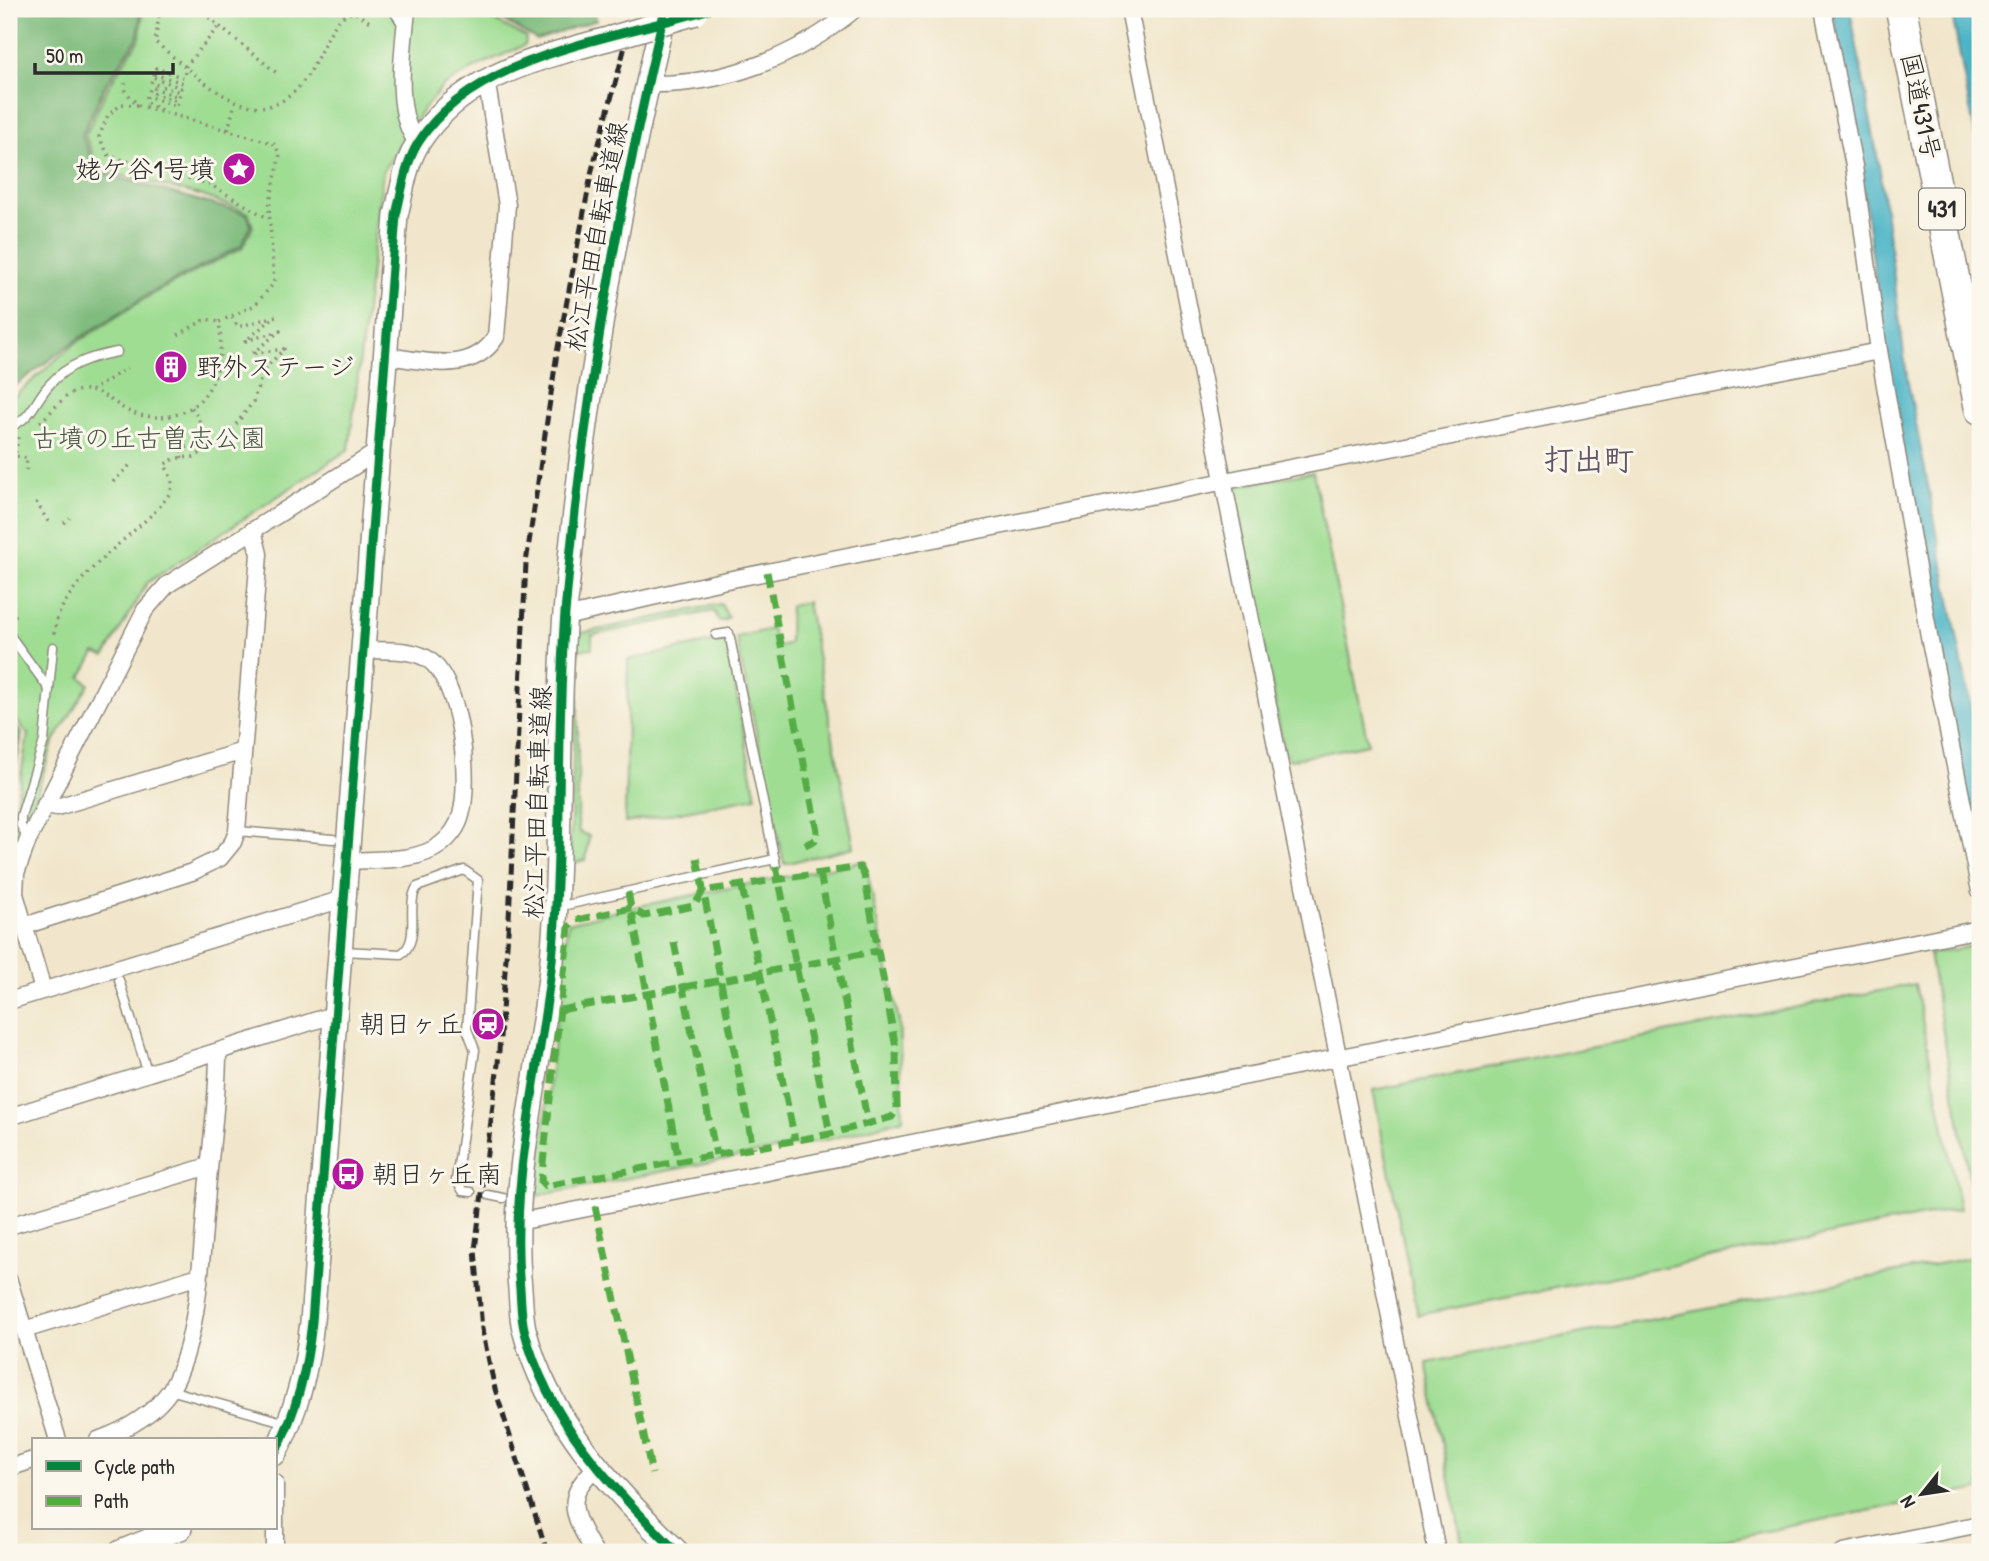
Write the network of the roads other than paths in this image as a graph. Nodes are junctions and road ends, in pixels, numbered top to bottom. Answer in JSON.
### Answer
{"nodes":[{"id":1,"x":392,"y":9,"type":"edge"},
{"id":2,"x":407,"y":9,"type":"edge"},
{"id":3,"x":665,"y":9,"type":"edge"},
{"id":4,"x":855,"y":9,"type":"edge"},
{"id":5,"x":1129,"y":9,"type":"edge"},
{"id":6,"x":1823,"y":9,"type":"edge"},
{"id":7,"x":1901,"y":9,"type":"edge"},
{"id":8,"x":703,"y":11,"type":"edge"},
{"id":9,"x":405,"y":28,"type":"junction"},
{"id":10,"x":486,"y":79,"type":"junction"},
{"id":11,"x":647,"y":84,"type":"junction"},
{"id":12,"x":418,"y":142,"type":"junction"},
{"id":13,"x":1879,"y":351,"type":"junction"},
{"id":14,"x":117,"y":352,"type":"dead end"},
{"id":15,"x":385,"y":356,"type":"junction"},
{"id":16,"x":1980,"y":409,"type":"edge"},
{"id":17,"x":9,"y":427,"type":"edge"},
{"id":18,"x":378,"y":450,"type":"junction"},
{"id":19,"x":1223,"y":482,"type":"junction"},
{"id":20,"x":253,"y":530,"type":"junction"},
{"id":21,"x":565,"y":617,"type":"junction"},
{"id":22,"x":9,"y":634,"type":"edge"},
{"id":23,"x":716,"y":635,"type":"dead end"},
{"id":24,"x":53,"y":647,"type":"road end"},
{"id":25,"x":362,"y":650,"type":"junction"},
{"id":26,"x":49,"y":689,"type":"junction"},
{"id":27,"x":243,"y":751,"type":"junction"},
{"id":28,"x":45,"y":805,"type":"junction"},
{"id":29,"x":237,"y":831,"type":"junction"},
{"id":30,"x":333,"y":839,"type":"dead end"},
{"id":31,"x":28,"y":840,"type":"junction"},
{"id":32,"x":346,"y":861,"type":"junction"},
{"id":33,"x":1980,"y":891,"type":"edge"},
{"id":34,"x":343,"y":899,"type":"junction"},
{"id":35,"x":554,"y":907,"type":"junction"},
{"id":36,"x":24,"y":926,"type":"junction"},
{"id":37,"x":1980,"y":929,"type":"edge"},
{"id":38,"x":338,"y":951,"type":"junction"},
{"id":39,"x":120,"y":980,"type":"dead end"},
{"id":40,"x":43,"y":990,"type":"junction"},
{"id":41,"x":9,"y":1001,"type":"edge"},
{"id":42,"x":333,"y":1015,"type":"junction"},
{"id":43,"x":218,"y":1052,"type":"junction"},
{"id":44,"x":1337,"y":1058,"type":"junction"},
{"id":45,"x":148,"y":1074,"type":"junction"},
{"id":46,"x":9,"y":1117,"type":"edge"},
{"id":47,"x":209,"y":1166,"type":"junction"},
{"id":48,"x":471,"y":1192,"type":"dead end"},
{"id":49,"x":488,"y":1195,"type":"dead end"},
{"id":50,"x":503,"y":1198,"type":"dead end"},
{"id":51,"x":517,"y":1222,"type":"junction"},
{"id":52,"x":9,"y":1226,"type":"edge"},
{"id":53,"x":199,"y":1276,"type":"junction"},
{"id":54,"x":9,"y":1281,"type":"edge"},
{"id":55,"x":24,"y":1330,"type":"junction"},
{"id":56,"x":170,"y":1390,"type":"junction"},
{"id":57,"x":276,"y":1420,"type":"dead end"},
{"id":58,"x":57,"y":1438,"type":"edge"},
{"id":59,"x":102,"y":1438,"type":"edge"},
{"id":60,"x":276,"y":1451,"type":"edge"},
{"id":61,"x":32,"y":1460,"type":"edge"},
{"id":62,"x":9,"y":1468,"type":"edge"},
{"id":63,"x":596,"y":1468,"type":"junction"},
{"id":64,"x":1980,"y":1524,"type":"edge"},
{"id":65,"x":175,"y":1530,"type":"edge"},
{"id":66,"x":275,"y":1530,"type":"edge"},
{"id":67,"x":121,"y":1552,"type":"edge"},
{"id":68,"x":275,"y":1552,"type":"edge"},
{"id":69,"x":594,"y":1552,"type":"edge"},
{"id":70,"x":677,"y":1552,"type":"edge"},
{"id":71,"x":1437,"y":1552,"type":"edge"},
{"id":72,"x":1843,"y":1552,"type":"edge"}],
"edges":[{"from":1,"to":9,"type":"lane"},
{"from":2,"to":9,"type":"street"},
{"from":3,"to":11,"type":"street","name":"松江平田自転車道線"},
{"from":4,"to":11,"type":"street"},
{"from":5,"to":19,"type":"street"},
{"from":6,"to":13,"type":"street"},
{"from":7,"to":16,"type":"highway","name":"国道431号","number":"431"},
{"from":8,"to":10,"type":"street","bridge":true},
{"from":9,"to":12,"type":"street"},
{"from":10,"to":12,"type":"street"},
{"from":10,"to":15,"type":"street"},
{"from":11,"to":21,"type":"street","name":"松江平田自転車道線"},
{"from":12,"to":15,"type":"street"},
{"from":13,"to":19,"type":"street"},
{"from":13,"to":33,"type":"street"},
{"from":14,"to":17,"type":"lane"},
{"from":15,"to":18,"type":"street"},
{"from":18,"to":20,"type":"street"},
{"from":18,"to":25,"type":"street"},
{"from":19,"to":21,"type":"street"},
{"from":19,"to":44,"type":"street"},
{"from":20,"to":27,"type":"street"},
{"from":20,"to":28,"type":"street"},
{"from":21,"to":35,"type":"street","name":"松江平田自転車道線"},
{"from":22,"to":26,"type":"lane"},
{"from":23,"to":35,"type":"lane"},
{"from":24,"to":26,"type":"lane"},
{"from":25,"to":32,"type":"street"},
{"from":25,"to":32,"type":"street"},
{"from":26,"to":31,"type":"lane"},
{"from":27,"to":28,"type":"street"},
{"from":27,"to":29,"type":"street"},
{"from":28,"to":31,"type":"street"},
{"from":29,"to":30,"type":"lane"},
{"from":29,"to":36,"type":"street"},
{"from":31,"to":36,"type":"street"},
{"from":32,"to":34,"type":"street"},
{"from":34,"to":38,"type":"street"},
{"from":34,"to":40,"type":"street"},
{"from":35,"to":51,"type":"street","name":"松江平田自転車道線"},
{"from":36,"to":40,"type":"street"},
{"from":37,"to":44,"type":"street"},
{"from":38,"to":42,"type":"street"},
{"from":38,"to":48,"type":"lane"},
{"from":39,"to":45,"type":"lane"},
{"from":40,"to":41,"type":"street"},
{"from":42,"to":43,"type":"street"},
{"from":42,"to":60,"type":"street"},
{"from":43,"to":45,"type":"street"},
{"from":43,"to":47,"type":"street"},
{"from":44,"to":51,"type":"street"},
{"from":44,"to":71,"type":"street"},
{"from":45,"to":46,"type":"street"},
{"from":47,"to":52,"type":"street"},
{"from":47,"to":53,"type":"street"},
{"from":49,"to":50,"type":"lane"},
{"from":51,"to":63,"type":"street","name":"松江平田自転車道線"},
{"from":53,"to":55,"type":"street"},
{"from":53,"to":56,"type":"street"},
{"from":54,"to":55,"type":"street"},
{"from":55,"to":58,"type":"street"},
{"from":56,"to":57,"type":"lane"},
{"from":56,"to":59,"type":"street"},
{"from":61,"to":62,"type":"street"},
{"from":63,"to":69,"type":"street"},
{"from":63,"to":70,"type":"street","name":"松江平田自転車道線"},
{"from":64,"to":72,"type":"street"},
{"from":65,"to":67,"type":"street"},
{"from":66,"to":68,"type":"street"}]}
